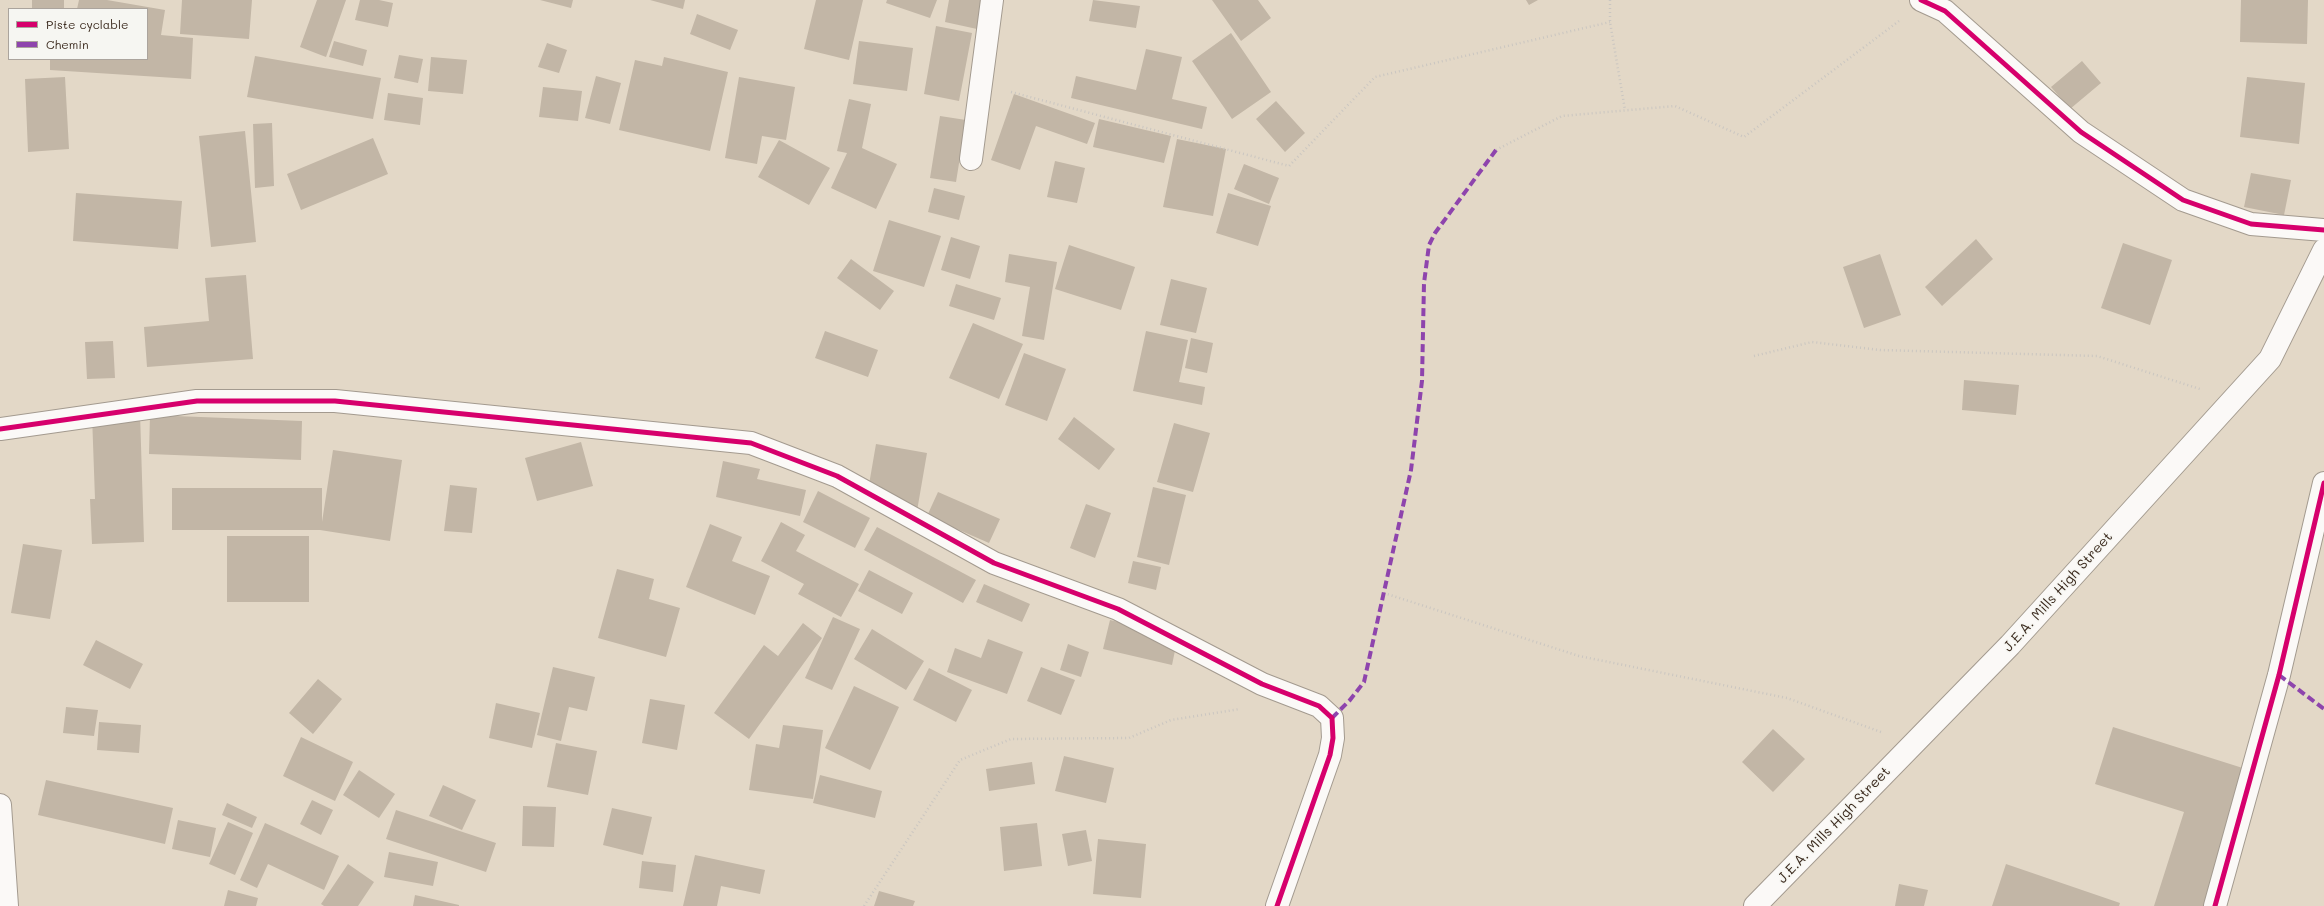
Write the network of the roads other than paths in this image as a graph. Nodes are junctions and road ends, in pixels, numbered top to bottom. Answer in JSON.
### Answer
{"nodes":[{"id":1,"x":992,"y":0,"type":"edge"},
{"id":2,"x":1922,"y":1,"type":"edge"},
{"id":3,"x":971,"y":159,"type":"dead end"},
{"id":4,"x":2324,"y":230,"type":"edge"},
{"id":5,"x":2324,"y":250,"type":"edge"},
{"id":6,"x":0,"y":429,"type":"edge"},
{"id":7,"x":2324,"y":483,"type":"edge"},
{"id":8,"x":0,"y":805,"type":"edge"},
{"id":9,"x":7,"y":906,"type":"edge"},
{"id":10,"x":1277,"y":906,"type":"edge"},
{"id":11,"x":1755,"y":906,"type":"edge"},
{"id":12,"x":2215,"y":906,"type":"edge"}],
"edges":[{"from":1,"to":3,"type":"main road"},
{"from":2,"to":4,"type":"main road"},
{"from":5,"to":11,"type":"main road","name":"J.E.A. Mills High Street"},
{"from":6,"to":10,"type":"main road"},
{"from":7,"to":12,"type":"main road"},
{"from":8,"to":9,"type":"main road"}]}
